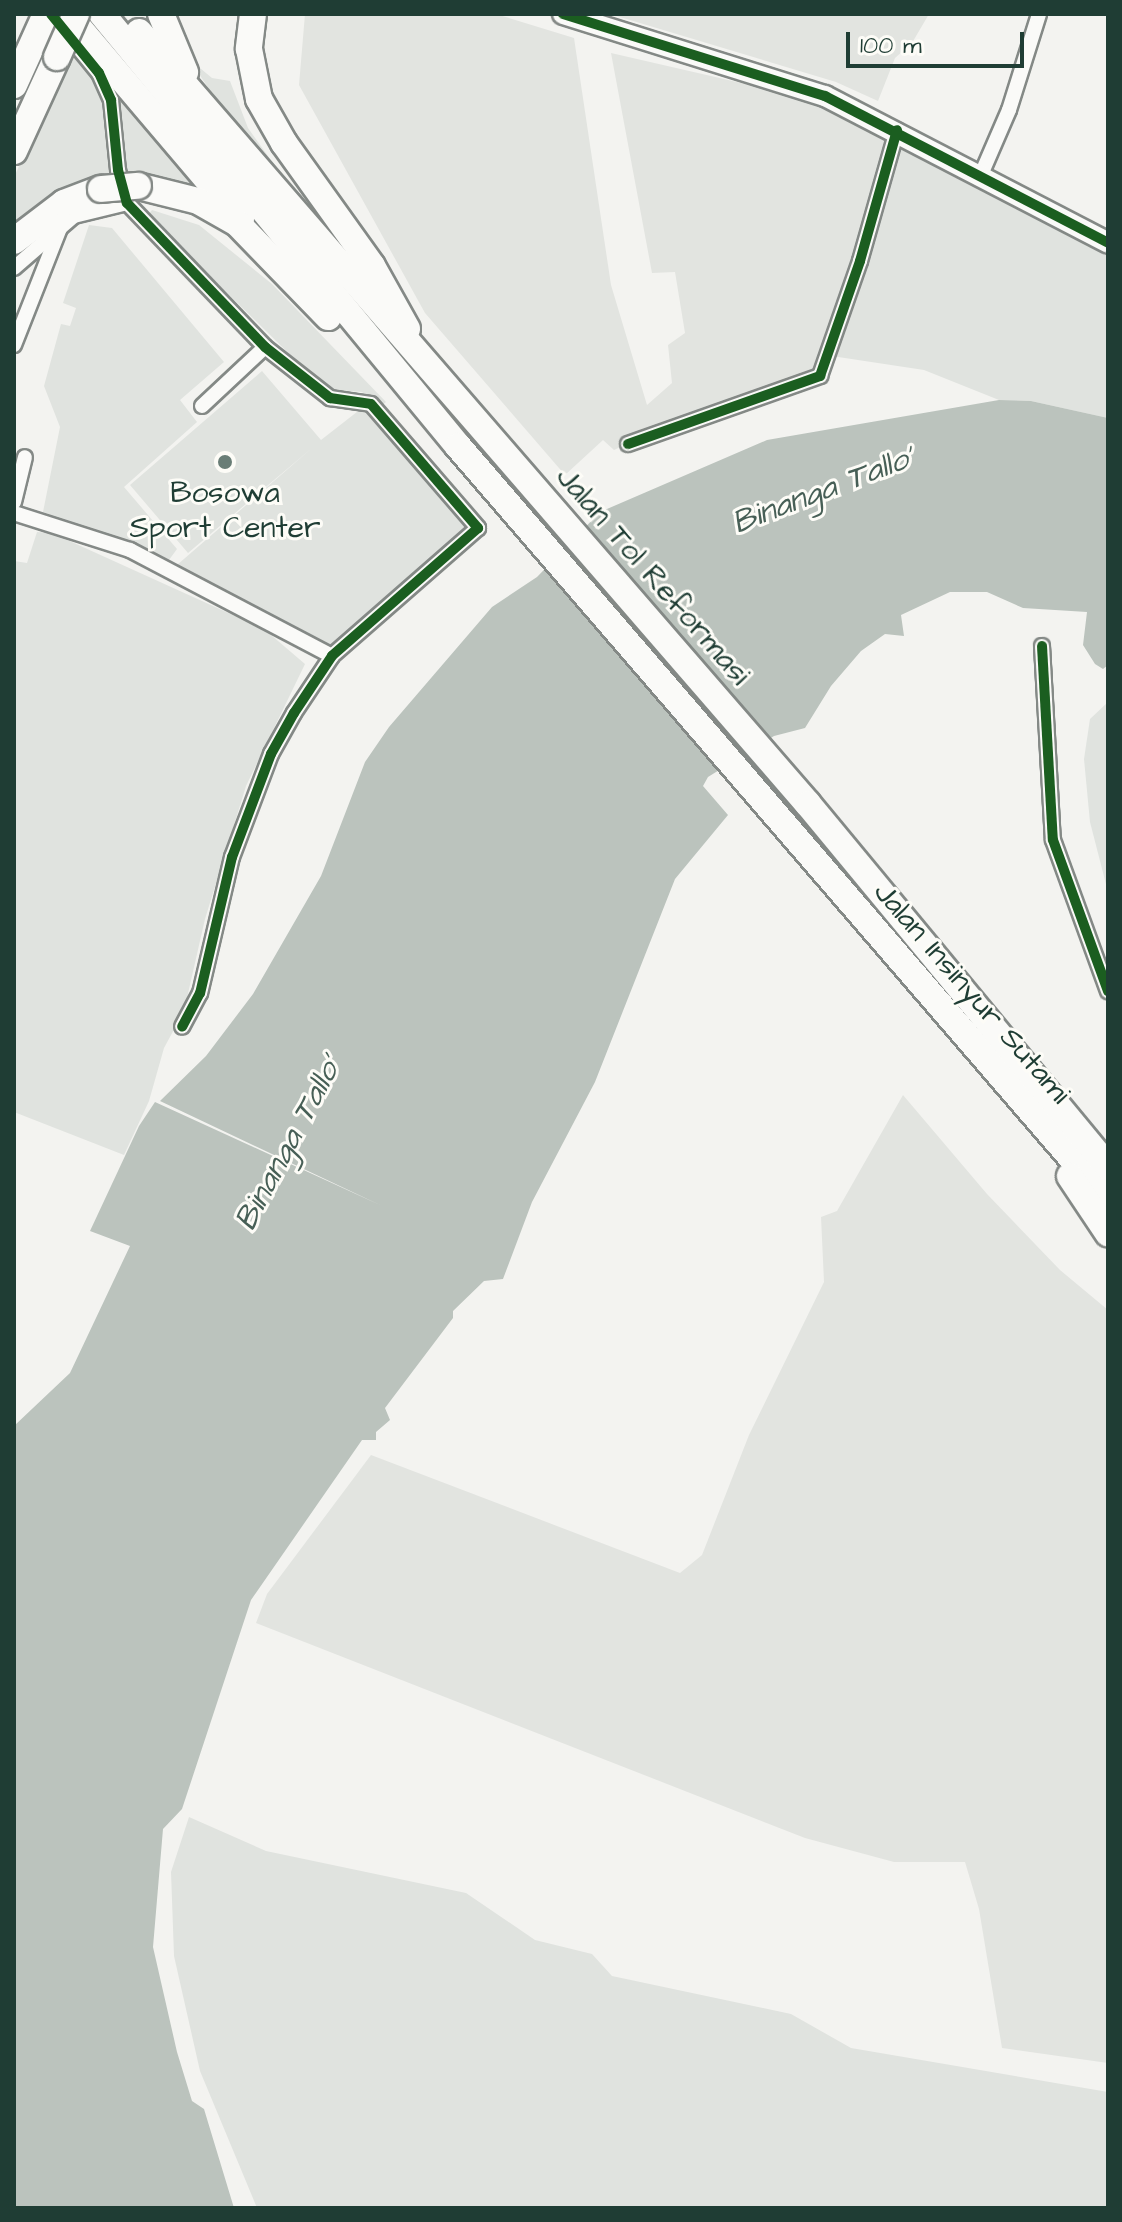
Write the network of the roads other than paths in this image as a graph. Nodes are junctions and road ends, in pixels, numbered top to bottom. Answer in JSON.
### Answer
{"nodes":[{"id":1,"x":49,"y":14,"type":"edge"},
{"id":2,"x":67,"y":14,"type":"edge"},
{"id":3,"x":76,"y":14,"type":"edge"},
{"id":4,"x":102,"y":14,"type":"edge"},
{"id":5,"x":124,"y":14,"type":"edge"},
{"id":6,"x":161,"y":14,"type":"edge"},
{"id":7,"x":253,"y":14,"type":"edge"},
{"id":8,"x":563,"y":14,"type":"edge"},
{"id":9,"x":1039,"y":14,"type":"edge"},
{"id":10,"x":14,"y":85,"type":"edge"},
{"id":11,"x":200,"y":104,"type":"junction"},
{"id":12,"x":897,"y":130,"type":"junction"},
{"id":13,"x":14,"y":151,"type":"edge"},
{"id":14,"x":980,"y":177,"type":"junction"},
{"id":15,"x":132,"y":195,"type":"junction"},
{"id":16,"x":60,"y":228,"type":"junction"},
{"id":17,"x":14,"y":241,"type":"edge"},
{"id":18,"x":1108,"y":243,"type":"edge"},
{"id":19,"x":277,"y":262,"type":"junction"},
{"id":20,"x":14,"y":268,"type":"edge"},
{"id":21,"x":14,"y":345,"type":"edge"},
{"id":22,"x":265,"y":347,"type":"junction"},
{"id":23,"x":449,"y":390,"type":"junction"},
{"id":24,"x":202,"y":406,"type":"dead end"},
{"id":25,"x":628,"y":444,"type":"dead end"},
{"id":26,"x":458,"y":446,"type":"junction"},
{"id":27,"x":25,"y":457,"type":"dead end"},
{"id":28,"x":14,"y":502,"type":"edge"},
{"id":29,"x":14,"y":513,"type":"edge"},
{"id":30,"x":1042,"y":646,"type":"dead end"},
{"id":31,"x":332,"y":656,"type":"junction"},
{"id":32,"x":808,"y":804,"type":"joint"},
{"id":33,"x":786,"y":828,"type":"joint"},
{"id":34,"x":1108,"y":991,"type":"edge"},
{"id":35,"x":182,"y":1027,"type":"dead end"},
{"id":36,"x":1026,"y":1104,"type":"junction"},
{"id":37,"x":1108,"y":1167,"type":"edge"},
{"id":38,"x":1108,"y":1200,"type":"edge"},
{"id":39,"x":1108,"y":1233,"type":"edge"}],
"edges":[{"from":1,"to":10,"type":"highway"},
{"from":1,"to":15,"type":"street"},
{"from":2,"to":19,"type":"highway"},
{"from":3,"to":13,"type":"highway","bridge":true},
{"from":4,"to":26,"type":"highway"},
{"from":5,"to":11,"type":"highway"},
{"from":6,"to":11,"type":"highway"},
{"from":7,"to":23,"type":"highway"},
{"from":8,"to":12,"type":"street"},
{"from":9,"to":14,"type":"street"},
{"from":11,"to":23,"type":"highway"},
{"from":12,"to":14,"type":"street"},
{"from":12,"to":25,"type":"street"},
{"from":14,"to":18,"type":"street"},
{"from":15,"to":16,"type":"street"},
{"from":15,"to":17,"type":"highway","bridge":true},
{"from":15,"to":19,"type":"highway"},
{"from":15,"to":22,"type":"street"},
{"from":16,"to":20,"type":"street"},
{"from":16,"to":21,"type":"street"},
{"from":19,"to":26,"type":"highway"},
{"from":22,"to":24,"type":"street"},
{"from":22,"to":31,"type":"street"},
{"from":23,"to":32,"type":"highway","name":"Jalan Tol Reformasi"},
{"from":26,"to":33,"type":"highway","name":"Jalan Tol Reformasi"},
{"from":27,"to":28,"type":"street"},
{"from":29,"to":31,"type":"street"},
{"from":30,"to":34,"type":"street"},
{"from":31,"to":35,"type":"street"},
{"from":32,"to":37,"type":"highway","name":"Jalan Insinyur Sutami"},
{"from":33,"to":36,"type":"highway","name":"Jalan Insinyur Sutami"},
{"from":36,"to":38,"type":"highway","name":"Jalan Insinyur Sutami"},
{"from":36,"to":39,"type":"highway"}]}
